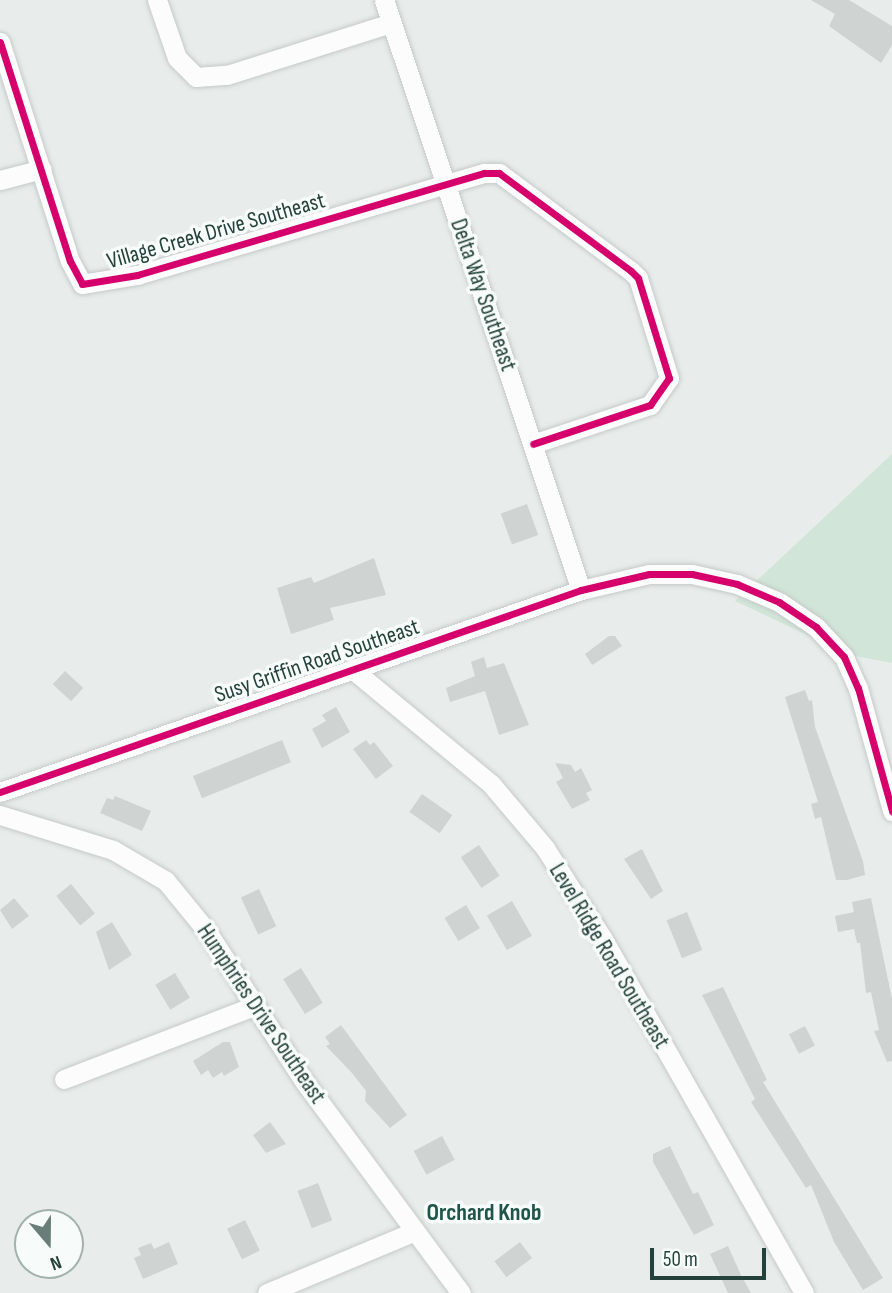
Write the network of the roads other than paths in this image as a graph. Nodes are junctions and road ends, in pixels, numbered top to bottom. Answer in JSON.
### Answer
{"nodes":[{"id":1,"x":157,"y":0,"type":"edge"},
{"id":2,"x":384,"y":0,"type":"edge"},
{"id":3,"x":391,"y":23,"type":"junction"},
{"id":4,"x":0,"y":41,"type":"edge"},
{"id":5,"x":42,"y":169,"type":"junction"},
{"id":6,"x":0,"y":180,"type":"edge"},
{"id":7,"x":446,"y":185,"type":"junction"},
{"id":8,"x":533,"y":444,"type":"junction"},
{"id":9,"x":581,"y":590,"type":"junction"},
{"id":10,"x":352,"y":670,"type":"junction"},
{"id":11,"x":0,"y":792,"type":"edge"},
{"id":12,"x":892,"y":811,"type":"edge"},
{"id":13,"x":0,"y":815,"type":"edge"},
{"id":14,"x":252,"y":1007,"type":"junction"},
{"id":15,"x":64,"y":1079,"type":"dead end"},
{"id":16,"x":415,"y":1231,"type":"junction"},
{"id":17,"x":267,"y":1293,"type":"edge"},
{"id":18,"x":461,"y":1293,"type":"edge"},
{"id":19,"x":804,"y":1293,"type":"edge"}],
"edges":[{"from":1,"to":3,"type":"street"},
{"from":2,"to":3,"type":"street","name":"Delta Way Southeast"},
{"from":3,"to":7,"type":"street","name":"Delta Way Southeast"},
{"from":4,"to":5,"type":"street","name":"Village Creek Drive Southeast"},
{"from":5,"to":6,"type":"street"},
{"from":5,"to":7,"type":"street","name":"Village Creek Drive Southeast"},
{"from":7,"to":8,"type":"street","name":"Delta Way Southeast"},
{"from":7,"to":8,"type":"street"},
{"from":8,"to":9,"type":"street","name":"Delta Way Southeast"},
{"from":9,"to":10,"type":"street","name":"Susy Griffin Road Southeast"},
{"from":9,"to":12,"type":"street","name":"Susy Griffin Road Southeast"},
{"from":10,"to":11,"type":"street","name":"Susy Griffin Road Southeast"},
{"from":10,"to":19,"type":"street","name":"Level Ridge Road Southeast"},
{"from":13,"to":14,"type":"street","name":"Humphries Drive Southeast"},
{"from":14,"to":15,"type":"street"},
{"from":14,"to":16,"type":"street","name":"Humphries Drive Southeast"},
{"from":16,"to":17,"type":"street"},
{"from":16,"to":18,"type":"street","name":"Humphries Drive Southeast"}]}
